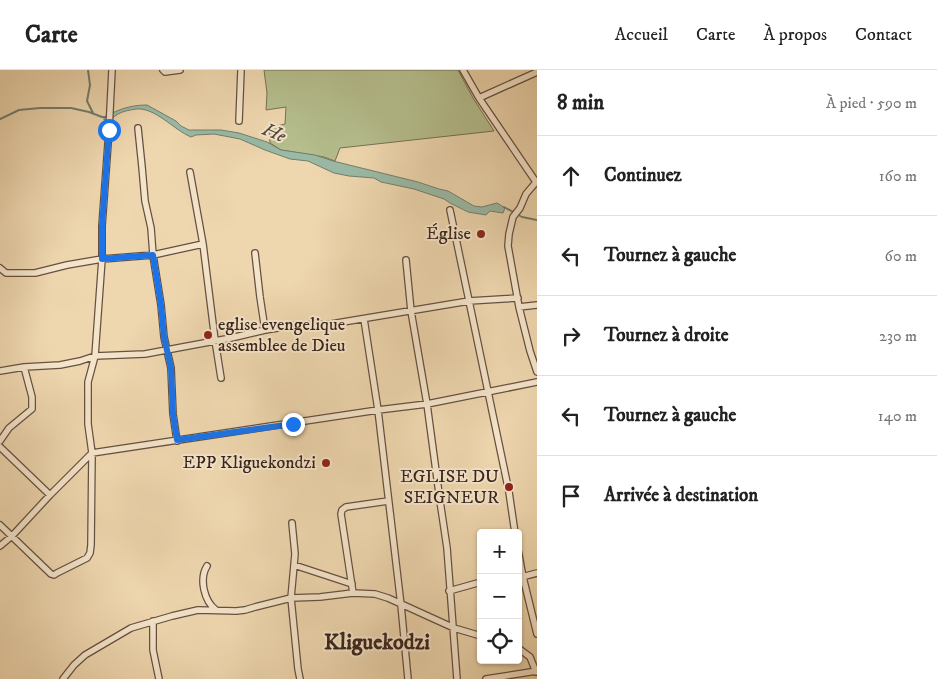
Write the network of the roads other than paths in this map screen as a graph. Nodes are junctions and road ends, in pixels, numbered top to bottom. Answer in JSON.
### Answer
{"nodes":[{"id":1,"x":112,"y":70,"type":"edge"},
{"id":2,"x":163,"y":70,"type":"edge"},
{"id":3,"x":176,"y":70,"type":"edge"},
{"id":4,"x":180,"y":70,"type":"edge"},
{"id":5,"x":241,"y":70,"type":"edge"},
{"id":6,"x":463,"y":70,"type":"edge"},
{"id":7,"x":537,"y":72,"type":"edge"},
{"id":8,"x":479,"y":98,"type":"junction"},
{"id":9,"x":239,"y":120,"type":"dead end"},
{"id":10,"x":138,"y":128,"type":"dead end"},
{"id":11,"x":190,"y":172,"type":"dead end"},
{"id":12,"x":536,"y":181,"type":"edge"},
{"id":13,"x":450,"y":210,"type":"dead end"},
{"id":14,"x":203,"y":244,"type":"junction"},
{"id":15,"x":255,"y":253,"type":"dead end"},
{"id":16,"x":153,"y":255,"type":"junction"},
{"id":17,"x":102,"y":259,"type":"junction"},
{"id":18,"x":406,"y":260,"type":"dead end"},
{"id":19,"x":0,"y":268,"type":"edge"},
{"id":20,"x":518,"y":298,"type":"junction"},
{"id":21,"x":469,"y":301,"type":"junction"},
{"id":22,"x":537,"y":305,"type":"edge"},
{"id":23,"x":519,"y":308,"type":"junction"},
{"id":24,"x":411,"y":311,"type":"junction"},
{"id":25,"x":364,"y":319,"type":"junction"},
{"id":26,"x":265,"y":330,"type":"junction"},
{"id":27,"x":215,"y":340,"type":"junction"},
{"id":28,"x":167,"y":349,"type":"junction"},
{"id":29,"x":537,"y":350,"type":"edge"},
{"id":30,"x":530,"y":351,"type":"junction"},
{"id":31,"x":95,"y":356,"type":"junction"},
{"id":32,"x":24,"y":367,"type":"junction"},
{"id":33,"x":0,"y":372,"type":"edge"},
{"id":34,"x":537,"y":372,"type":"edge"},
{"id":35,"x":221,"y":378,"type":"dead end"},
{"id":36,"x":537,"y":382,"type":"edge"},
{"id":37,"x":488,"y":392,"type":"junction"},
{"id":38,"x":427,"y":404,"type":"junction"},
{"id":39,"x":378,"y":410,"type":"junction"},
{"id":40,"x":177,"y":440,"type":"junction"},
{"id":41,"x":0,"y":441,"type":"edge"},
{"id":42,"x":0,"y":447,"type":"edge"},
{"id":43,"x":92,"y":453,"type":"junction"},
{"id":44,"x":50,"y":494,"type":"junction"},
{"id":45,"x":388,"y":501,"type":"junction"},
{"id":46,"x":292,"y":523,"type":"dead end"},
{"id":47,"x":0,"y":524,"type":"edge"},
{"id":48,"x":514,"y":529,"type":"edge"},
{"id":49,"x":12,"y":536,"type":"junction"},
{"id":50,"x":0,"y":546,"type":"edge"},
{"id":51,"x":294,"y":564,"type":"junction"},
{"id":52,"x":207,"y":566,"type":"dead end"},
{"id":53,"x":537,"y":574,"type":"edge"},
{"id":54,"x":522,"y":577,"type":"edge"},
{"id":55,"x":477,"y":583,"type":"edge"},
{"id":56,"x":352,"y":584,"type":"junction"},
{"id":57,"x":522,"y":584,"type":"edge"},
{"id":58,"x":449,"y":591,"type":"junction"},
{"id":59,"x":353,"y":593,"type":"junction"},
{"id":60,"x":291,"y":598,"type":"junction"},
{"id":61,"x":401,"y":605,"type":"junction"},
{"id":62,"x":216,"y":610,"type":"junction"},
{"id":63,"x":153,"y":621,"type":"junction"},
{"id":64,"x":454,"y":628,"type":"junction"},
{"id":65,"x":537,"y":634,"type":"edge"},
{"id":66,"x":477,"y":635,"type":"edge"},
{"id":67,"x":522,"y":651,"type":"edge"},
{"id":68,"x":536,"y":671,"type":"edge"},
{"id":69,"x":63,"y":679,"type":"edge"},
{"id":70,"x":159,"y":679,"type":"edge"},
{"id":71,"x":300,"y":679,"type":"edge"},
{"id":72,"x":408,"y":679,"type":"edge"},
{"id":73,"x":457,"y":679,"type":"edge"},
{"id":74,"x":486,"y":679,"type":"edge"}],
"edges":[{"from":1,"to":17,"type":"street"},
{"from":2,"to":3,"type":"street"},
{"from":3,"to":4,"type":"street"},
{"from":5,"to":9,"type":"street"},
{"from":6,"to":8,"type":"street"},
{"from":7,"to":8,"type":"street"},
{"from":8,"to":12,"type":"street"},
{"from":10,"to":16,"type":"street"},
{"from":11,"to":14,"type":"street"},
{"from":12,"to":20,"type":"street"},
{"from":13,"to":21,"type":"street"},
{"from":14,"to":16,"type":"street"},
{"from":14,"to":27,"type":"street"},
{"from":15,"to":26,"type":"street"},
{"from":16,"to":17,"type":"street"},
{"from":16,"to":28,"type":"street"},
{"from":17,"to":19,"type":"street"},
{"from":17,"to":31,"type":"street"},
{"from":18,"to":24,"type":"street"},
{"from":20,"to":21,"type":"street"},
{"from":20,"to":23,"type":"street"},
{"from":21,"to":24,"type":"street"},
{"from":21,"to":37,"type":"street"},
{"from":22,"to":23,"type":"street"},
{"from":23,"to":30,"type":"street"},
{"from":24,"to":25,"type":"street"},
{"from":24,"to":38,"type":"street"},
{"from":25,"to":26,"type":"street"},
{"from":25,"to":39,"type":"street"},
{"from":26,"to":27,"type":"street"},
{"from":27,"to":28,"type":"street"},
{"from":27,"to":35,"type":"street"},
{"from":28,"to":31,"type":"street"},
{"from":28,"to":40,"type":"street"},
{"from":29,"to":30,"type":"street"},
{"from":30,"to":34,"type":"street"},
{"from":31,"to":32,"type":"street"},
{"from":31,"to":43,"type":"street"},
{"from":32,"to":33,"type":"street"},
{"from":32,"to":41,"type":"street"},
{"from":36,"to":37,"type":"street"},
{"from":37,"to":38,"type":"street"},
{"from":37,"to":48,"type":"street"},
{"from":38,"to":39,"type":"street"},
{"from":38,"to":58,"type":"street"},
{"from":39,"to":40,"type":"street"},
{"from":39,"to":45,"type":"street"},
{"from":40,"to":43,"type":"street"},
{"from":42,"to":44,"type":"street"},
{"from":43,"to":44,"type":"street"},
{"from":43,"to":49,"type":"street"},
{"from":44,"to":49,"type":"street"},
{"from":45,"to":56,"type":"street"},
{"from":45,"to":61,"type":"street"},
{"from":46,"to":51,"type":"street"},
{"from":47,"to":49,"type":"street"},
{"from":49,"to":50,"type":"street"},
{"from":51,"to":56,"type":"street"},
{"from":51,"to":60,"type":"street"},
{"from":52,"to":62,"type":"street"},
{"from":53,"to":54,"type":"street"},
{"from":55,"to":58,"type":"street"},
{"from":56,"to":59,"type":"street"},
{"from":57,"to":65,"type":"street"},
{"from":58,"to":64,"type":"street"},
{"from":59,"to":60,"type":"street"},
{"from":59,"to":61,"type":"street"},
{"from":60,"to":62,"type":"street"},
{"from":60,"to":71,"type":"street"},
{"from":61,"to":64,"type":"street"},
{"from":61,"to":72,"type":"street"},
{"from":62,"to":63,"type":"street"},
{"from":63,"to":69,"type":"street"},
{"from":63,"to":70,"type":"street"},
{"from":64,"to":66,"type":"street"},
{"from":64,"to":73,"type":"street"},
{"from":67,"to":68,"type":"street"},
{"from":68,"to":74,"type":"street"}]}
